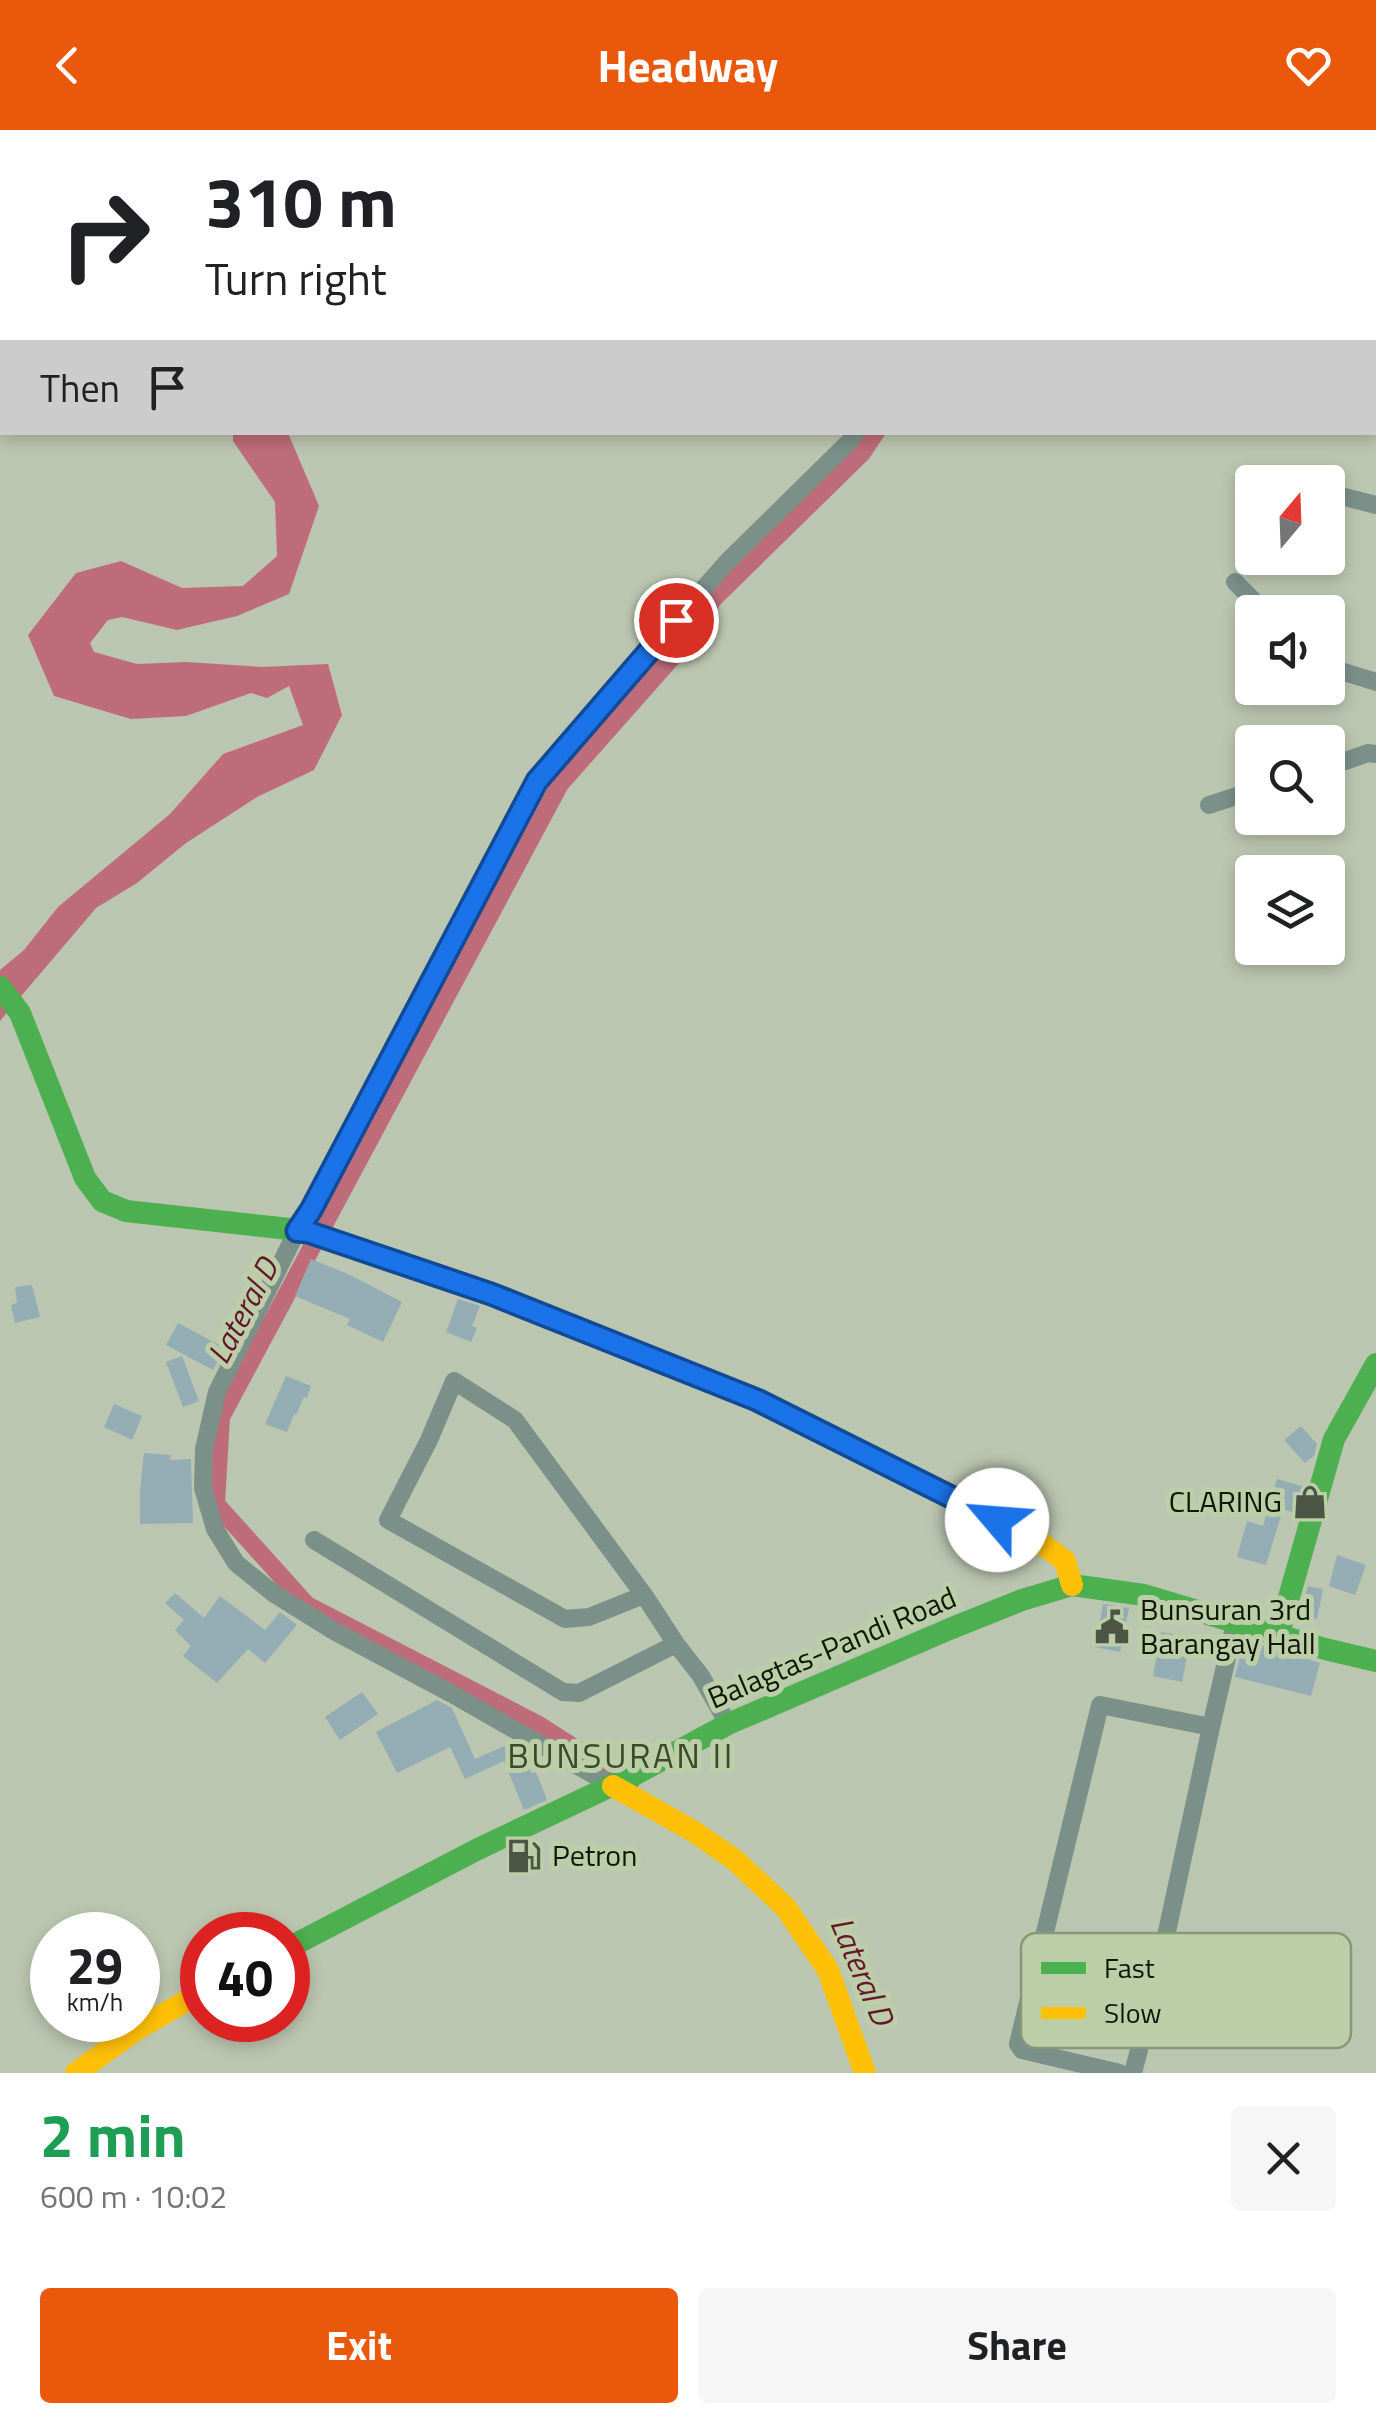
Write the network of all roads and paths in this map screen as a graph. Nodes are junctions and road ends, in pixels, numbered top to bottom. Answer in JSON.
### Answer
{"nodes":[{"id":1,"x":853,"y":435,"type":"edge"},
{"id":2,"x":1345,"y":497,"type":"edge"},
{"id":3,"x":1376,"y":505,"type":"edge"},
{"id":4,"x":1235,"y":582,"type":"dead end"},
{"id":5,"x":1248,"y":595,"type":"edge"},
{"id":6,"x":1345,"y":672,"type":"edge"},
{"id":7,"x":1376,"y":682,"type":"edge"},
{"id":8,"x":1376,"y":754,"type":"edge"},
{"id":9,"x":1345,"y":761,"type":"edge"},
{"id":10,"x":1235,"y":797,"type":"edge"},
{"id":11,"x":1209,"y":805,"type":"dead end"},
{"id":12,"x":0,"y":987,"type":"edge"},
{"id":13,"x":310,"y":1234,"type":"junction"},
{"id":14,"x":1376,"y":1364,"type":"edge"},
{"id":15,"x":314,"y":1540,"type":"dead end"},
{"id":16,"x":1072,"y":1585,"type":"junction"},
{"id":17,"x":644,"y":1595,"type":"junction"},
{"id":18,"x":1235,"y":1623,"type":"junction"},
{"id":19,"x":1278,"y":1636,"type":"junction"},
{"id":20,"x":676,"y":1644,"type":"junction"},
{"id":21,"x":1376,"y":1661,"type":"edge"},
{"id":22,"x":728,"y":1724,"type":"junction"},
{"id":23,"x":1212,"y":1727,"type":"junction"},
{"id":24,"x":622,"y":1781,"type":"junction"},
{"id":25,"x":1045,"y":1933,"type":"edge"},
{"id":26,"x":1167,"y":1933,"type":"edge"},
{"id":27,"x":310,"y":1937,"type":"edge"},
{"id":28,"x":180,"y":2003,"type":"edge"},
{"id":29,"x":1021,"y":2032,"type":"edge"},
{"id":30,"x":1139,"y":2048,"type":"edge"},
{"id":31,"x":76,"y":2073,"type":"edge"},
{"id":32,"x":865,"y":2073,"type":"edge"},
{"id":33,"x":1120,"y":2073,"type":"edge"},
{"id":34,"x":1132,"y":2073,"type":"edge"}],
"edges":[{"from":1,"to":13,"type":"street"},
{"from":2,"to":3,"type":"street"},
{"from":4,"to":5,"type":"street"},
{"from":6,"to":7,"type":"street"},
{"from":8,"to":9,"type":"street"},
{"from":10,"to":11,"type":"street"},
{"from":12,"to":13,"type":"street"},
{"from":13,"to":16,"type":"street"},
{"from":13,"to":24,"type":"street"},
{"from":14,"to":19,"type":"street"},
{"from":15,"to":20,"type":"street"},
{"from":16,"to":18,"type":"street","name":"Balagtas-Pandi Road"},
{"from":16,"to":22,"type":"street","name":"Balagtas-Pandi Road"},
{"from":17,"to":17,"type":"street"},
{"from":17,"to":20,"type":"street"},
{"from":18,"to":19,"type":"street","name":"Balagtas-Pandi Road"},
{"from":18,"to":23,"type":"street"},
{"from":19,"to":21,"type":"street","name":"Balagtas-Pandi Road"},
{"from":20,"to":22,"type":"street"},
{"from":22,"to":24,"type":"street","name":"Balagtas-Pandi Road"},
{"from":23,"to":25,"type":"street"},
{"from":23,"to":26,"type":"street"},
{"from":24,"to":27,"type":"street","name":"Balagtas-Pandi Road"},
{"from":24,"to":32,"type":"street"},
{"from":28,"to":31,"type":"street"},
{"from":29,"to":33,"type":"street"},
{"from":30,"to":34,"type":"street"}]}
